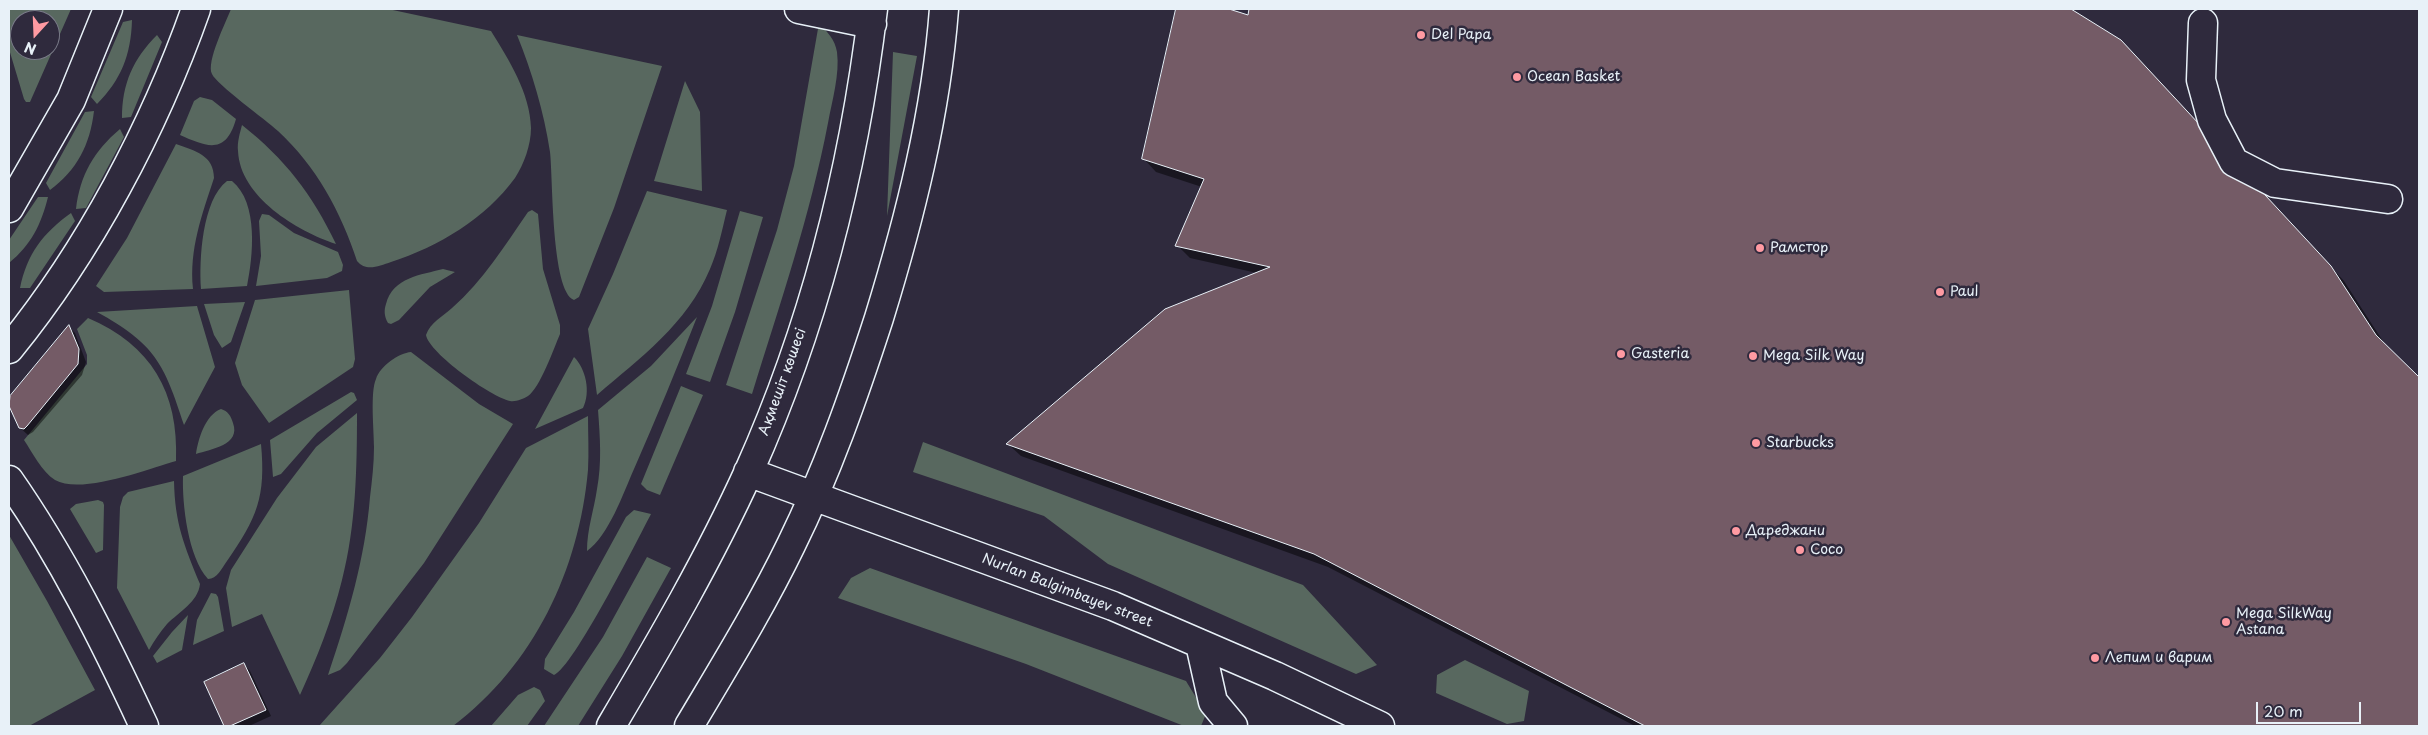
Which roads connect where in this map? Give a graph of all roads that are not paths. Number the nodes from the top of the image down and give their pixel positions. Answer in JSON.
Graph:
{"nodes":[{"id":1,"x":108,"y":9,"type":"edge"},
{"id":2,"x":196,"y":9,"type":"edge"},
{"id":3,"x":800,"y":9,"type":"edge"},
{"id":4,"x":944,"y":9,"type":"edge"},
{"id":5,"x":872,"y":16,"type":"edge"},
{"id":6,"x":2204,"y":23,"type":"dead end"},
{"id":7,"x":2388,"y":199,"type":"dead end"},
{"id":8,"x":9,"y":208,"type":"edge"},
{"id":9,"x":9,"y":349,"type":"edge"},
{"id":10,"x":748,"y":472,"type":"junction"},
{"id":11,"x":9,"y":480,"type":"edge"},
{"id":12,"x":814,"y":495,"type":"junction"},
{"id":13,"x":1200,"y":644,"type":"junction"},
{"id":14,"x":144,"y":726,"type":"edge"},
{"id":15,"x":611,"y":726,"type":"edge"},
{"id":16,"x":688,"y":726,"type":"edge"},
{"id":17,"x":1233,"y":726,"type":"edge"},
{"id":18,"x":1380,"y":726,"type":"edge"}],
"edges":[{"from":1,"to":8,"type":"street"},
{"from":2,"to":9,"type":"street"},
{"from":3,"to":5,"type":"street"},
{"from":4,"to":12,"type":"street"},
{"from":5,"to":10,"type":"street","name":"Ақмешіт көшесі"},
{"from":6,"to":7,"type":"street"},
{"from":10,"to":12,"type":"street","name":"Nurlan Balgimbayev street"},
{"from":10,"to":15,"type":"street","name":"Ақмешіт көшесі"},
{"from":11,"to":14,"type":"street"},
{"from":12,"to":13,"type":"street","name":"Nurlan Balgimbayev street"},
{"from":12,"to":16,"type":"street"},
{"from":13,"to":17,"type":"street"},
{"from":13,"to":18,"type":"street","name":"Nurlan Balgimbayev street"}]}
